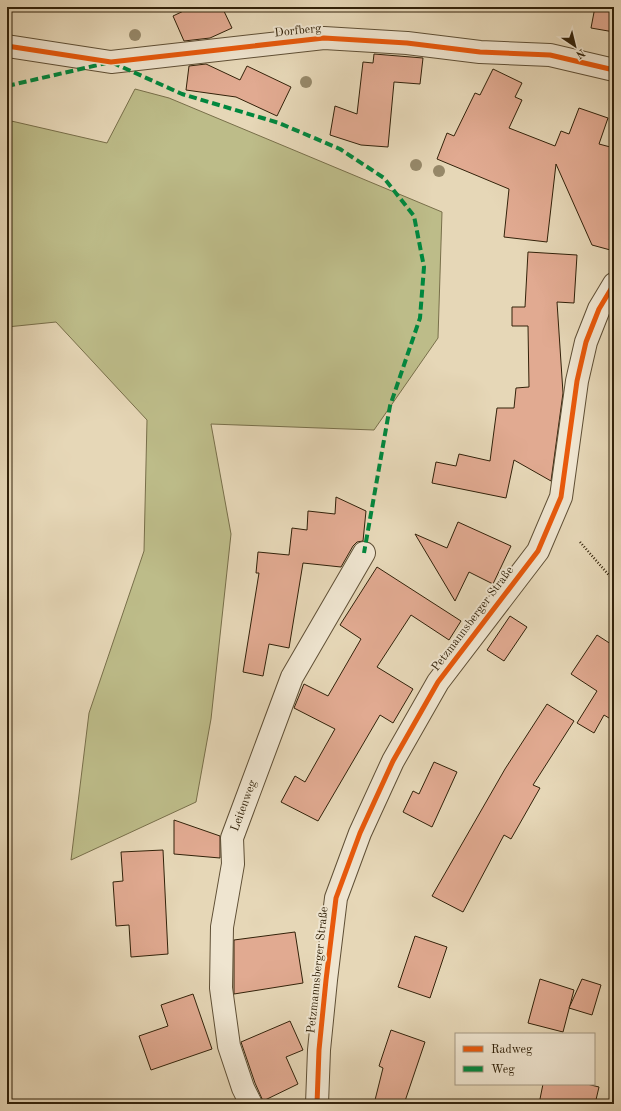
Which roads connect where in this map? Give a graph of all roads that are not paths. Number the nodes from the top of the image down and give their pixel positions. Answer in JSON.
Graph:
{"nodes":[{"id":1,"x":7,"y":46,"type":"edge"},
{"id":2,"x":614,"y":70,"type":"edge"},
{"id":3,"x":614,"y":284,"type":"edge"},
{"id":4,"x":364,"y":553,"type":"dead end"},
{"id":5,"x":251,"y":1104,"type":"edge"},
{"id":6,"x":317,"y":1104,"type":"edge"}],
"edges":[{"from":1,"to":2,"type":"street","name":"Dorfberg"},
{"from":3,"to":6,"type":"street","name":"Petzmannsberger Straße"},
{"from":4,"to":5,"type":"street","name":"Leitenweg"}]}
